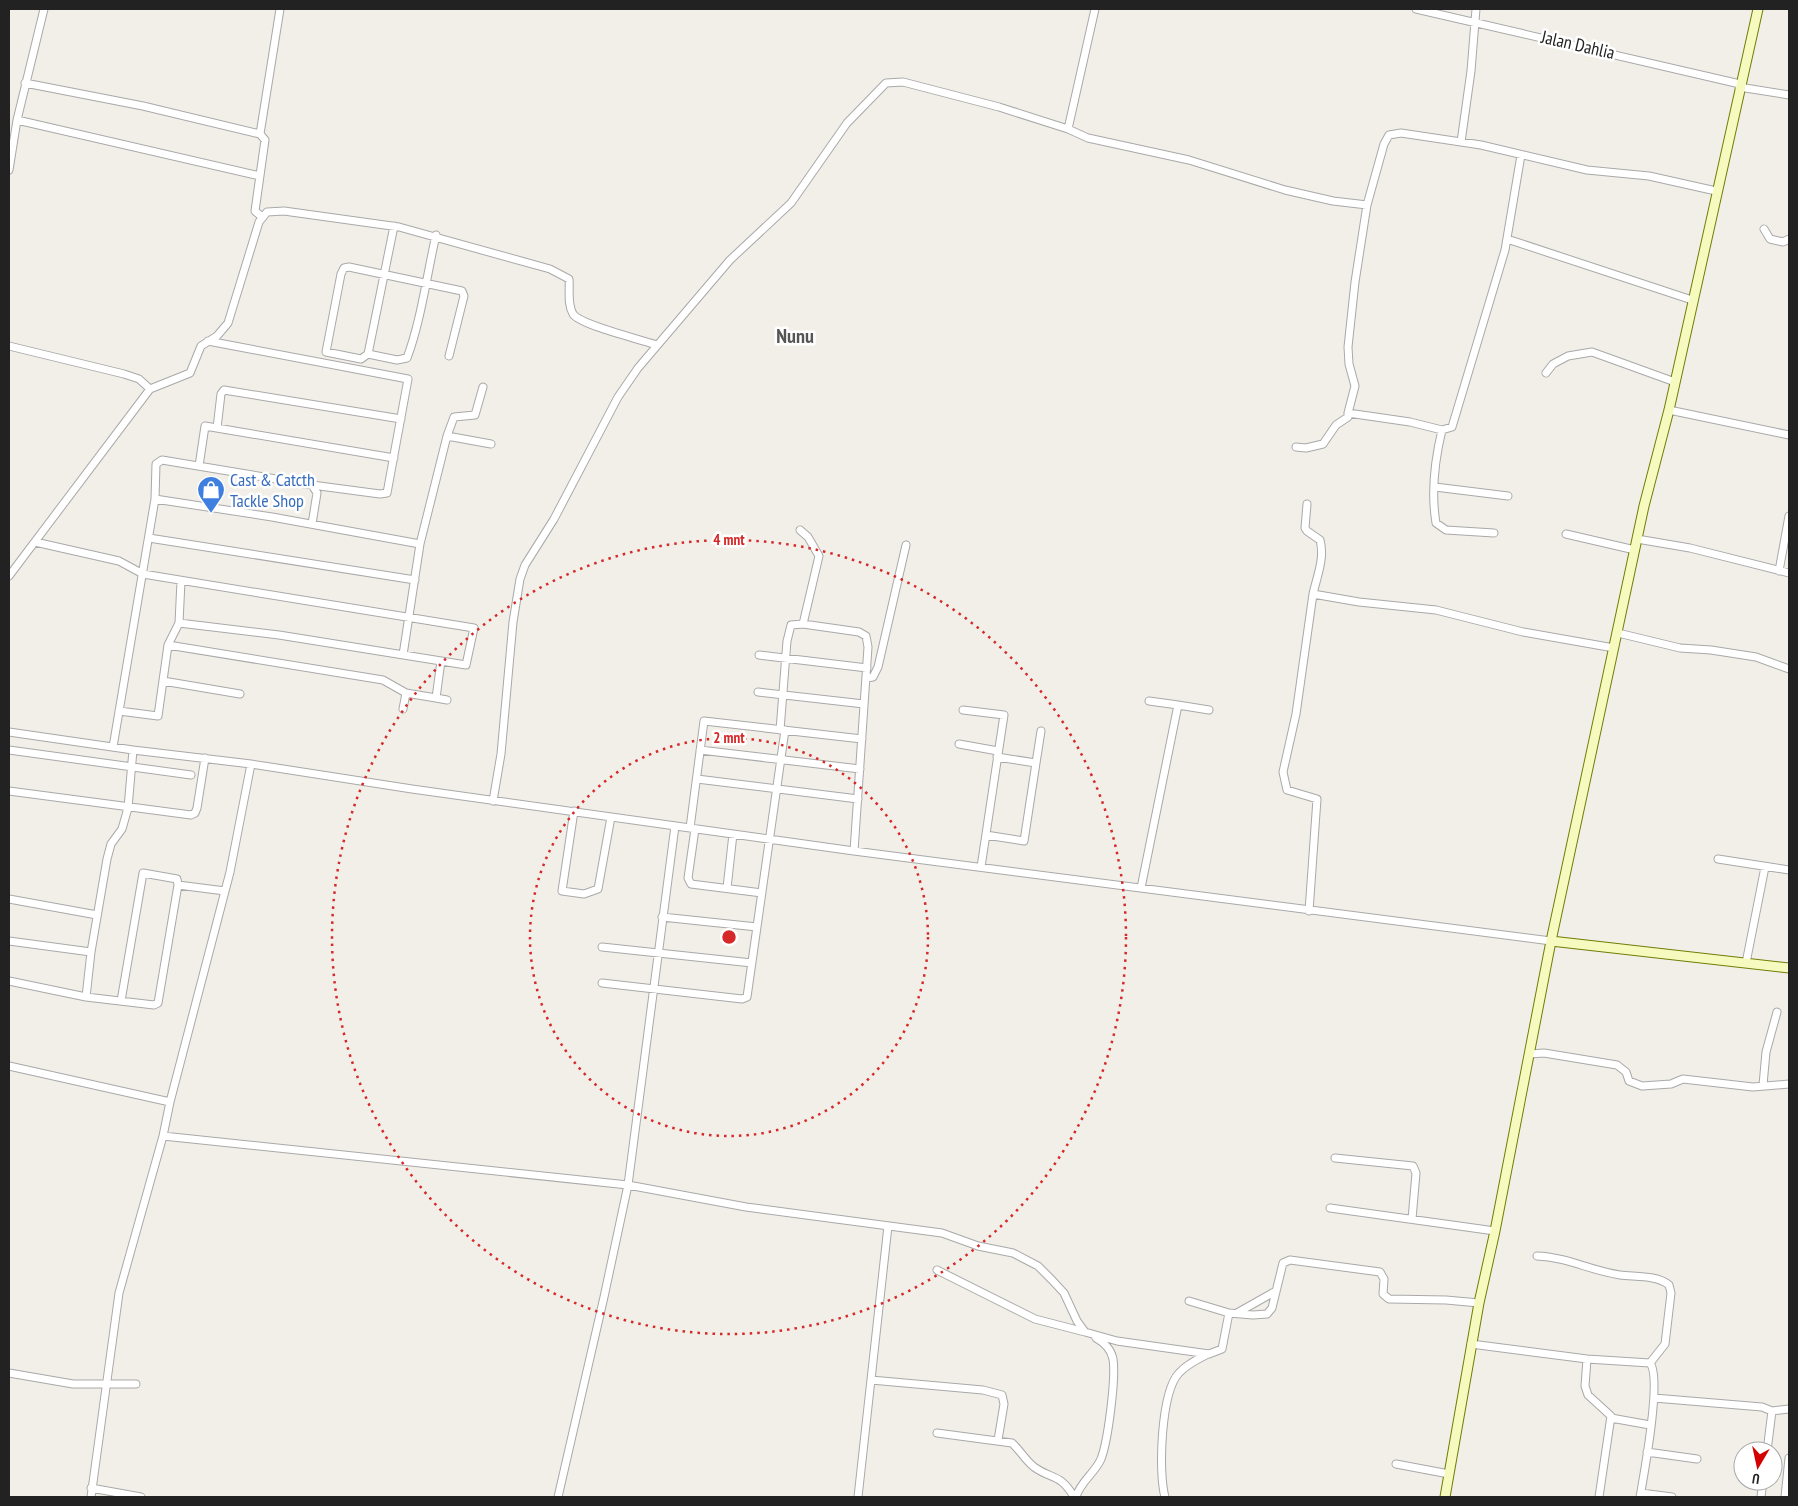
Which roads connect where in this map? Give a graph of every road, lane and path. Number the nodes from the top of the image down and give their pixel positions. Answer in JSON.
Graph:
{"nodes":[{"id":1,"x":44,"y":9,"type":"edge"},
{"id":2,"x":280,"y":9,"type":"edge"},
{"id":3,"x":1095,"y":9,"type":"edge"},
{"id":4,"x":1416,"y":9,"type":"edge"},
{"id":5,"x":1476,"y":9,"type":"edge"},
{"id":6,"x":1758,"y":9,"type":"edge"},
{"id":7,"x":1476,"y":22,"type":"junction"},
{"id":8,"x":25,"y":83,"type":"junction"},
{"id":9,"x":1740,"y":85,"type":"junction"},
{"id":10,"x":1789,"y":95,"type":"edge"},
{"id":11,"x":17,"y":120,"type":"junction"},
{"id":12,"x":1068,"y":130,"type":"junction"},
{"id":13,"x":260,"y":134,"type":"junction"},
{"id":14,"x":1461,"y":142,"type":"junction"},
{"id":15,"x":1521,"y":155,"type":"junction"},
{"id":16,"x":9,"y":170,"type":"edge"},
{"id":17,"x":260,"y":176,"type":"junction"},
{"id":18,"x":1716,"y":191,"type":"junction"},
{"id":19,"x":1367,"y":205,"type":"junction"},
{"id":20,"x":262,"y":217,"type":"junction"},
{"id":21,"x":394,"y":226,"type":"junction"},
{"id":22,"x":1764,"y":229,"type":"dead end"},
{"id":23,"x":436,"y":235,"type":"junction"},
{"id":24,"x":1507,"y":239,"type":"junction"},
{"id":25,"x":1789,"y":239,"type":"edge"},
{"id":26,"x":384,"y":275,"type":"junction"},
{"id":27,"x":425,"y":283,"type":"junction"},
{"id":28,"x":1692,"y":300,"type":"junction"},
{"id":29,"x":208,"y":340,"type":"junction"},
{"id":30,"x":657,"y":345,"type":"junction"},
{"id":31,"x":9,"y":346,"type":"edge"},
{"id":32,"x":368,"y":354,"type":"junction"},
{"id":33,"x":449,"y":356,"type":"dead end"},
{"id":34,"x":1546,"y":372,"type":"dead end"},
{"id":35,"x":1675,"y":382,"type":"junction"},
{"id":36,"x":483,"y":387,"type":"dead end"},
{"id":37,"x":150,"y":389,"type":"junction"},
{"id":38,"x":1669,"y":410,"type":"junction"},
{"id":39,"x":1348,"y":413,"type":"junction"},
{"id":40,"x":401,"y":419,"type":"junction"},
{"id":41,"x":217,"y":428,"type":"junction"},
{"id":42,"x":1442,"y":430,"type":"junction"},
{"id":43,"x":1789,"y":435,"type":"edge"},
{"id":44,"x":446,"y":436,"type":"junction"},
{"id":45,"x":491,"y":444,"type":"dead end"},
{"id":46,"x":1296,"y":447,"type":"dead end"},
{"id":47,"x":394,"y":458,"type":"junction"},
{"id":48,"x":199,"y":466,"type":"junction"},
{"id":49,"x":312,"y":485,"type":"junction"},
{"id":50,"x":1435,"y":487,"type":"junction"},
{"id":51,"x":1508,"y":496,"type":"dead end"},
{"id":52,"x":154,"y":499,"type":"junction"},
{"id":53,"x":1307,"y":504,"type":"dead end"},
{"id":54,"x":1789,"y":516,"type":"edge"},
{"id":55,"x":312,"y":524,"type":"junction"},
{"id":56,"x":800,"y":530,"type":"dead end"},
{"id":57,"x":1494,"y":533,"type":"dead end"},
{"id":58,"x":1566,"y":534,"type":"dead end"},
{"id":59,"x":149,"y":538,"type":"junction"},
{"id":60,"x":1637,"y":539,"type":"junction"},
{"id":61,"x":35,"y":542,"type":"junction"},
{"id":62,"x":420,"y":544,"type":"junction"},
{"id":63,"x":906,"y":545,"type":"dead end"},
{"id":64,"x":1635,"y":550,"type":"junction"},
{"id":65,"x":1779,"y":571,"type":"junction"},
{"id":66,"x":1789,"y":573,"type":"edge"},
{"id":67,"x":143,"y":574,"type":"junction"},
{"id":68,"x":9,"y":576,"type":"edge"},
{"id":69,"x":416,"y":580,"type":"junction"},
{"id":70,"x":181,"y":581,"type":"junction"},
{"id":71,"x":1313,"y":594,"type":"junction"},
{"id":72,"x":409,"y":617,"type":"junction"},
{"id":73,"x":179,"y":622,"type":"junction"},
{"id":74,"x":803,"y":624,"type":"junction"},
{"id":75,"x":1618,"y":633,"type":"junction"},
{"id":76,"x":168,"y":645,"type":"junction"},
{"id":77,"x":1614,"y":648,"type":"junction"},
{"id":78,"x":403,"y":655,"type":"junction"},
{"id":79,"x":759,"y":655,"type":"dead end"},
{"id":80,"x":786,"y":659,"type":"junction"},
{"id":81,"x":441,"y":661,"type":"junction"},
{"id":82,"x":867,"y":668,"type":"junction"},
{"id":83,"x":1789,"y":669,"type":"edge"},
{"id":84,"x":866,"y":678,"type":"junction"},
{"id":85,"x":163,"y":681,"type":"junction"},
{"id":86,"x":758,"y":692,"type":"dead end"},
{"id":87,"x":406,"y":693,"type":"junction"},
{"id":88,"x":240,"y":694,"type":"dead end"},
{"id":89,"x":783,"y":695,"type":"junction"},
{"id":90,"x":436,"y":698,"type":"junction"},
{"id":91,"x":447,"y":700,"type":"dead end"},
{"id":92,"x":1149,"y":701,"type":"dead end"},
{"id":93,"x":864,"y":704,"type":"junction"},
{"id":94,"x":1178,"y":705,"type":"junction"},
{"id":95,"x":403,"y":709,"type":"dead end"},
{"id":96,"x":962,"y":710,"type":"dead end"},
{"id":97,"x":1209,"y":710,"type":"dead end"},
{"id":98,"x":119,"y":711,"type":"junction"},
{"id":99,"x":782,"y":730,"type":"junction"},
{"id":100,"x":1041,"y":731,"type":"dead end"},
{"id":101,"x":9,"y":732,"type":"edge"},
{"id":102,"x":862,"y":739,"type":"junction"},
{"id":103,"x":959,"y":744,"type":"dead end"},
{"id":104,"x":113,"y":747,"type":"junction"},
{"id":105,"x":9,"y":750,"type":"edge"},
{"id":106,"x":133,"y":750,"type":"junction"},
{"id":107,"x":700,"y":750,"type":"junction"},
{"id":108,"x":998,"y":754,"type":"junction"},
{"id":109,"x":204,"y":758,"type":"junction"},
{"id":110,"x":782,"y":760,"type":"junction"},
{"id":111,"x":1036,"y":762,"type":"junction"},
{"id":112,"x":251,"y":764,"type":"junction"},
{"id":113,"x":132,"y":767,"type":"junction"},
{"id":114,"x":860,"y":769,"type":"junction"},
{"id":115,"x":191,"y":776,"type":"dead end"},
{"id":116,"x":697,"y":779,"type":"junction"},
{"id":117,"x":778,"y":790,"type":"junction"},
{"id":118,"x":9,"y":791,"type":"edge"},
{"id":119,"x":858,"y":799,"type":"junction"},
{"id":120,"x":494,"y":801,"type":"junction"},
{"id":121,"x":128,"y":808,"type":"junction"},
{"id":122,"x":574,"y":810,"type":"junction"},
{"id":123,"x":611,"y":817,"type":"junction"},
{"id":124,"x":675,"y":826,"type":"junction"},
{"id":125,"x":692,"y":828,"type":"junction"},
{"id":126,"x":733,"y":834,"type":"junction"},
{"id":127,"x":986,"y":835,"type":"junction"},
{"id":128,"x":771,"y":839,"type":"junction"},
{"id":129,"x":854,"y":851,"type":"junction"},
{"id":130,"x":1718,"y":859,"type":"dead end"},
{"id":131,"x":1765,"y":867,"type":"junction"},
{"id":132,"x":981,"y":868,"type":"junction"},
{"id":133,"x":1789,"y":870,"type":"edge"},
{"id":134,"x":178,"y":885,"type":"junction"},
{"id":135,"x":727,"y":888,"type":"junction"},
{"id":136,"x":1141,"y":888,"type":"junction"},
{"id":137,"x":225,"y":891,"type":"junction"},
{"id":138,"x":762,"y":893,"type":"junction"},
{"id":139,"x":9,"y":899,"type":"edge"},
{"id":140,"x":1308,"y":911,"type":"junction"},
{"id":141,"x":97,"y":915,"type":"junction"},
{"id":142,"x":662,"y":917,"type":"junction"},
{"id":143,"x":757,"y":927,"type":"junction"},
{"id":144,"x":9,"y":941,"type":"edge"},
{"id":145,"x":1551,"y":941,"type":"junction"},
{"id":146,"x":602,"y":947,"type":"dead end"},
{"id":147,"x":91,"y":952,"type":"junction"},
{"id":148,"x":658,"y":952,"type":"junction"},
{"id":149,"x":752,"y":963,"type":"junction"},
{"id":150,"x":1746,"y":963,"type":"junction"},
{"id":151,"x":1789,"y":968,"type":"edge"},
{"id":152,"x":9,"y":981,"type":"edge"},
{"id":153,"x":602,"y":983,"type":"dead end"},
{"id":154,"x":653,"y":988,"type":"junction"},
{"id":155,"x":86,"y":997,"type":"junction"},
{"id":156,"x":121,"y":1001,"type":"junction"},
{"id":157,"x":1777,"y":1012,"type":"dead end"},
{"id":158,"x":1530,"y":1054,"type":"junction"},
{"id":159,"x":9,"y":1066,"type":"edge"},
{"id":160,"x":1789,"y":1084,"type":"edge"},
{"id":161,"x":1763,"y":1086,"type":"junction"},
{"id":162,"x":170,"y":1102,"type":"junction"},
{"id":163,"x":163,"y":1136,"type":"junction"},
{"id":164,"x":1335,"y":1158,"type":"dead end"},
{"id":165,"x":628,"y":1185,"type":"junction"},
{"id":166,"x":1330,"y":1208,"type":"dead end"},
{"id":167,"x":1412,"y":1219,"type":"junction"},
{"id":168,"x":888,"y":1226,"type":"junction"},
{"id":169,"x":1496,"y":1231,"type":"junction"},
{"id":170,"x":1537,"y":1256,"type":"dead end"},
{"id":171,"x":937,"y":1270,"type":"dead end"},
{"id":172,"x":1276,"y":1291,"type":"junction"},
{"id":173,"x":1189,"y":1301,"type":"dead end"},
{"id":174,"x":1479,"y":1303,"type":"junction"},
{"id":175,"x":1232,"y":1313,"type":"junction"},
{"id":176,"x":1085,"y":1332,"type":"junction"},
{"id":177,"x":1471,"y":1344,"type":"junction"},
{"id":178,"x":1209,"y":1354,"type":"junction"},
{"id":179,"x":1587,"y":1358,"type":"junction"},
{"id":180,"x":1650,"y":1363,"type":"junction"},
{"id":181,"x":9,"y":1373,"type":"edge"},
{"id":182,"x":870,"y":1380,"type":"junction"},
{"id":183,"x":105,"y":1383,"type":"junction"},
{"id":184,"x":136,"y":1384,"type":"dead end"},
{"id":185,"x":1654,"y":1398,"type":"junction"},
{"id":186,"x":1789,"y":1409,"type":"edge"},
{"id":187,"x":1772,"y":1411,"type":"junction"},
{"id":188,"x":1611,"y":1418,"type":"junction"},
{"id":189,"x":1650,"y":1424,"type":"junction"},
{"id":190,"x":936,"y":1433,"type":"dead end"},
{"id":191,"x":998,"y":1440,"type":"junction"},
{"id":192,"x":1768,"y":1441,"type":"edge"},
{"id":193,"x":1647,"y":1452,"type":"junction"},
{"id":194,"x":1789,"y":1458,"type":"edge"},
{"id":195,"x":1697,"y":1459,"type":"dead end"},
{"id":196,"x":1396,"y":1464,"type":"dead end"},
{"id":197,"x":1449,"y":1474,"type":"junction"},
{"id":198,"x":91,"y":1488,"type":"junction"},
{"id":199,"x":1641,"y":1495,"type":"edge"},
{"id":200,"x":91,"y":1497,"type":"edge"},
{"id":201,"x":140,"y":1497,"type":"edge"},
{"id":202,"x":558,"y":1497,"type":"edge"},
{"id":203,"x":858,"y":1497,"type":"edge"},
{"id":204,"x":1075,"y":1497,"type":"edge"},
{"id":205,"x":1166,"y":1497,"type":"edge"},
{"id":206,"x":1445,"y":1497,"type":"edge"},
{"id":207,"x":1599,"y":1497,"type":"edge"},
{"id":208,"x":1672,"y":1497,"type":"edge"},
{"id":209,"x":1785,"y":1497,"type":"edge"}],
"edges":[{"from":1,"to":8,"type":"street"},
{"from":2,"to":13,"type":"street"},
{"from":3,"to":12,"type":"street"},
{"from":4,"to":7,"type":"street","name":"Jalan Dahlia"},
{"from":5,"to":7,"type":"street"},
{"from":6,"to":9,"type":"main road"},
{"from":7,"to":9,"type":"street","name":"Jalan Dahlia"},
{"from":7,"to":14,"type":"street"},
{"from":8,"to":11,"type":"street"},
{"from":8,"to":13,"type":"street"},
{"from":9,"to":10,"type":"street","name":"Jalan Dahlia"},
{"from":9,"to":18,"type":"main road"},
{"from":11,"to":16,"type":"street"},
{"from":11,"to":17,"type":"street"},
{"from":12,"to":19,"type":"street"},
{"from":12,"to":30,"type":"street"},
{"from":13,"to":17,"type":"street"},
{"from":14,"to":15,"type":"street"},
{"from":14,"to":19,"type":"street"},
{"from":15,"to":18,"type":"street"},
{"from":15,"to":24,"type":"street"},
{"from":17,"to":20,"type":"street"},
{"from":18,"to":28,"type":"main road"},
{"from":19,"to":39,"type":"street"},
{"from":20,"to":21,"type":"street"},
{"from":20,"to":29,"type":"street"},
{"from":21,"to":23,"type":"street"},
{"from":21,"to":26,"type":"street"},
{"from":22,"to":25,"type":"street"},
{"from":23,"to":27,"type":"street"},
{"from":23,"to":30,"type":"street"},
{"from":24,"to":28,"type":"street"},
{"from":24,"to":42,"type":"street"},
{"from":26,"to":27,"type":"street"},
{"from":26,"to":32,"type":"street"},
{"from":26,"to":32,"type":"street"},
{"from":27,"to":32,"type":"street"},
{"from":27,"to":33,"type":"street"},
{"from":28,"to":35,"type":"main road"},
{"from":29,"to":37,"type":"street"},
{"from":29,"to":40,"type":"street"},
{"from":30,"to":120,"type":"street"},
{"from":31,"to":37,"type":"street"},
{"from":34,"to":35,"type":"street"},
{"from":35,"to":38,"type":"main road"},
{"from":36,"to":44,"type":"street"},
{"from":37,"to":61,"type":"street"},
{"from":38,"to":43,"type":"street"},
{"from":38,"to":60,"type":"main road"},
{"from":39,"to":42,"type":"street"},
{"from":39,"to":46,"type":"street"},
{"from":40,"to":41,"type":"street"},
{"from":40,"to":47,"type":"street"},
{"from":41,"to":47,"type":"street"},
{"from":41,"to":48,"type":"street"},
{"from":42,"to":50,"type":"street"},
{"from":44,"to":45,"type":"street"},
{"from":44,"to":62,"type":"street"},
{"from":47,"to":49,"type":"street"},
{"from":48,"to":49,"type":"street"},
{"from":48,"to":52,"type":"street"},
{"from":49,"to":55,"type":"street"},
{"from":50,"to":51,"type":"street"},
{"from":50,"to":57,"type":"street"},
{"from":52,"to":55,"type":"street"},
{"from":52,"to":59,"type":"street"},
{"from":53,"to":71,"type":"street"},
{"from":54,"to":65,"type":"street"},
{"from":55,"to":62,"type":"street"},
{"from":56,"to":74,"type":"street"},
{"from":58,"to":64,"type":"street"},
{"from":59,"to":67,"type":"street"},
{"from":59,"to":69,"type":"street"},
{"from":60,"to":64,"type":"main road"},
{"from":60,"to":65,"type":"street"},
{"from":61,"to":67,"type":"street"},
{"from":61,"to":68,"type":"street"},
{"from":62,"to":69,"type":"street"},
{"from":63,"to":84,"type":"street"},
{"from":64,"to":75,"type":"main road"},
{"from":65,"to":66,"type":"street"},
{"from":67,"to":70,"type":"street"},
{"from":67,"to":98,"type":"street"},
{"from":69,"to":72,"type":"street"},
{"from":70,"to":72,"type":"street"},
{"from":70,"to":73,"type":"street"},
{"from":71,"to":77,"type":"street"},
{"from":71,"to":140,"type":"street"},
{"from":72,"to":78,"type":"street"},
{"from":72,"to":81,"type":"street"},
{"from":73,"to":76,"type":"street"},
{"from":73,"to":78,"type":"street"},
{"from":74,"to":80,"type":"street"},
{"from":74,"to":82,"type":"street"},
{"from":75,"to":77,"type":"main road"},
{"from":75,"to":83,"type":"street"},
{"from":76,"to":85,"type":"street"},
{"from":76,"to":87,"type":"street"},
{"from":77,"to":145,"type":"main road"},
{"from":78,"to":81,"type":"street"},
{"from":79,"to":80,"type":"street"},
{"from":80,"to":82,"type":"street"},
{"from":80,"to":89,"type":"street"},
{"from":81,"to":90,"type":"street"},
{"from":82,"to":84,"type":"street"},
{"from":84,"to":93,"type":"street"},
{"from":85,"to":88,"type":"street"},
{"from":85,"to":98,"type":"street"},
{"from":86,"to":89,"type":"street"},
{"from":87,"to":90,"type":"street"},
{"from":87,"to":95,"type":"street"},
{"from":89,"to":93,"type":"street"},
{"from":89,"to":99,"type":"street"},
{"from":90,"to":91,"type":"street"},
{"from":92,"to":94,"type":"street"},
{"from":93,"to":102,"type":"street"},
{"from":94,"to":97,"type":"street"},
{"from":94,"to":136,"type":"street"},
{"from":96,"to":108,"type":"street"},
{"from":98,"to":104,"type":"street"},
{"from":99,"to":102,"type":"street"},
{"from":99,"to":107,"type":"street"},
{"from":99,"to":110,"type":"street"},
{"from":100,"to":111,"type":"street"},
{"from":101,"to":104,"type":"street"},
{"from":102,"to":114,"type":"street"},
{"from":103,"to":108,"type":"street"},
{"from":104,"to":106,"type":"street"},
{"from":105,"to":113,"type":"street"},
{"from":106,"to":109,"type":"street"},
{"from":106,"to":113,"type":"street"},
{"from":107,"to":110,"type":"street"},
{"from":107,"to":116,"type":"street"},
{"from":108,"to":111,"type":"street"},
{"from":108,"to":127,"type":"street"},
{"from":109,"to":112,"type":"street"},
{"from":109,"to":121,"type":"street"},
{"from":110,"to":114,"type":"street"},
{"from":110,"to":117,"type":"street"},
{"from":111,"to":127,"type":"street"},
{"from":112,"to":120,"type":"street"},
{"from":112,"to":137,"type":"street"},
{"from":113,"to":115,"type":"street"},
{"from":113,"to":121,"type":"street"},
{"from":114,"to":119,"type":"street"},
{"from":116,"to":117,"type":"street"},
{"from":116,"to":125,"type":"street"},
{"from":117,"to":119,"type":"street"},
{"from":117,"to":128,"type":"street"},
{"from":118,"to":121,"type":"street"},
{"from":119,"to":129,"type":"street"},
{"from":120,"to":122,"type":"street"},
{"from":121,"to":141,"type":"street"},
{"from":122,"to":123,"type":"street"},
{"from":122,"to":123,"type":"street"},
{"from":123,"to":124,"type":"street"},
{"from":124,"to":125,"type":"street"},
{"from":124,"to":142,"type":"street"},
{"from":125,"to":126,"type":"street"},
{"from":125,"to":135,"type":"street"},
{"from":126,"to":128,"type":"street"},
{"from":126,"to":135,"type":"street"},
{"from":127,"to":132,"type":"street"},
{"from":128,"to":129,"type":"street"},
{"from":128,"to":138,"type":"street"},
{"from":129,"to":132,"type":"street"},
{"from":130,"to":131,"type":"street"},
{"from":131,"to":133,"type":"street"},
{"from":131,"to":150,"type":"street"},
{"from":132,"to":136,"type":"street"},
{"from":134,"to":137,"type":"street"},
{"from":134,"to":156,"type":"street"},
{"from":134,"to":156,"type":"street"},
{"from":135,"to":138,"type":"street"},
{"from":136,"to":140,"type":"street"},
{"from":137,"to":162,"type":"street"},
{"from":138,"to":143,"type":"street"},
{"from":139,"to":141,"type":"street"},
{"from":140,"to":145,"type":"street"},
{"from":141,"to":147,"type":"street"},
{"from":142,"to":143,"type":"street"},
{"from":142,"to":148,"type":"street"},
{"from":143,"to":149,"type":"street"},
{"from":144,"to":147,"type":"street"},
{"from":145,"to":150,"type":"main road"},
{"from":145,"to":158,"type":"main road"},
{"from":146,"to":148,"type":"street"},
{"from":147,"to":155,"type":"street"},
{"from":148,"to":149,"type":"street"},
{"from":148,"to":154,"type":"street"},
{"from":149,"to":154,"type":"street"},
{"from":150,"to":151,"type":"main road"},
{"from":152,"to":155,"type":"street"},
{"from":153,"to":154,"type":"street"},
{"from":154,"to":165,"type":"street"},
{"from":155,"to":156,"type":"street"},
{"from":157,"to":161,"type":"street"},
{"from":158,"to":161,"type":"street"},
{"from":158,"to":169,"type":"main road"},
{"from":159,"to":162,"type":"street"},
{"from":160,"to":161,"type":"street"},
{"from":162,"to":163,"type":"street"},
{"from":163,"to":165,"type":"street"},
{"from":163,"to":183,"type":"street"},
{"from":164,"to":167,"type":"street"},
{"from":165,"to":168,"type":"street"},
{"from":165,"to":202,"type":"street"},
{"from":166,"to":167,"type":"street"},
{"from":167,"to":169,"type":"street"},
{"from":168,"to":176,"type":"street"},
{"from":168,"to":182,"type":"street"},
{"from":169,"to":174,"type":"main road"},
{"from":170,"to":180,"type":"street"},
{"from":171,"to":176,"type":"street"},
{"from":172,"to":174,"type":"street"},
{"from":172,"to":175,"type":"street"},
{"from":172,"to":175,"type":"street"},
{"from":173,"to":175,"type":"street"},
{"from":174,"to":177,"type":"main road"},
{"from":175,"to":178,"type":"street"},
{"from":176,"to":178,"type":"street"},
{"from":176,"to":204,"type":"street"},
{"from":177,"to":179,"type":"street"},
{"from":177,"to":197,"type":"main road"},
{"from":178,"to":205,"type":"street"},
{"from":179,"to":180,"type":"street"},
{"from":179,"to":188,"type":"street"},
{"from":180,"to":185,"type":"street"},
{"from":181,"to":183,"type":"street"},
{"from":182,"to":191,"type":"street"},
{"from":182,"to":203,"type":"street"},
{"from":183,"to":184,"type":"street"},
{"from":183,"to":198,"type":"street"},
{"from":185,"to":187,"type":"street"},
{"from":185,"to":189,"type":"street"},
{"from":186,"to":187,"type":"street"},
{"from":187,"to":192,"type":"street"},
{"from":188,"to":189,"type":"street"},
{"from":188,"to":207,"type":"street"},
{"from":189,"to":193,"type":"street"},
{"from":190,"to":191,"type":"street"},
{"from":191,"to":204,"type":"street"},
{"from":193,"to":195,"type":"street"},
{"from":193,"to":199,"type":"street"},
{"from":194,"to":209,"type":"street"},
{"from":196,"to":197,"type":"street"},
{"from":197,"to":206,"type":"main road"},
{"from":198,"to":200,"type":"street"},
{"from":198,"to":201,"type":"street"},
{"from":199,"to":208,"type":"street"}]}
